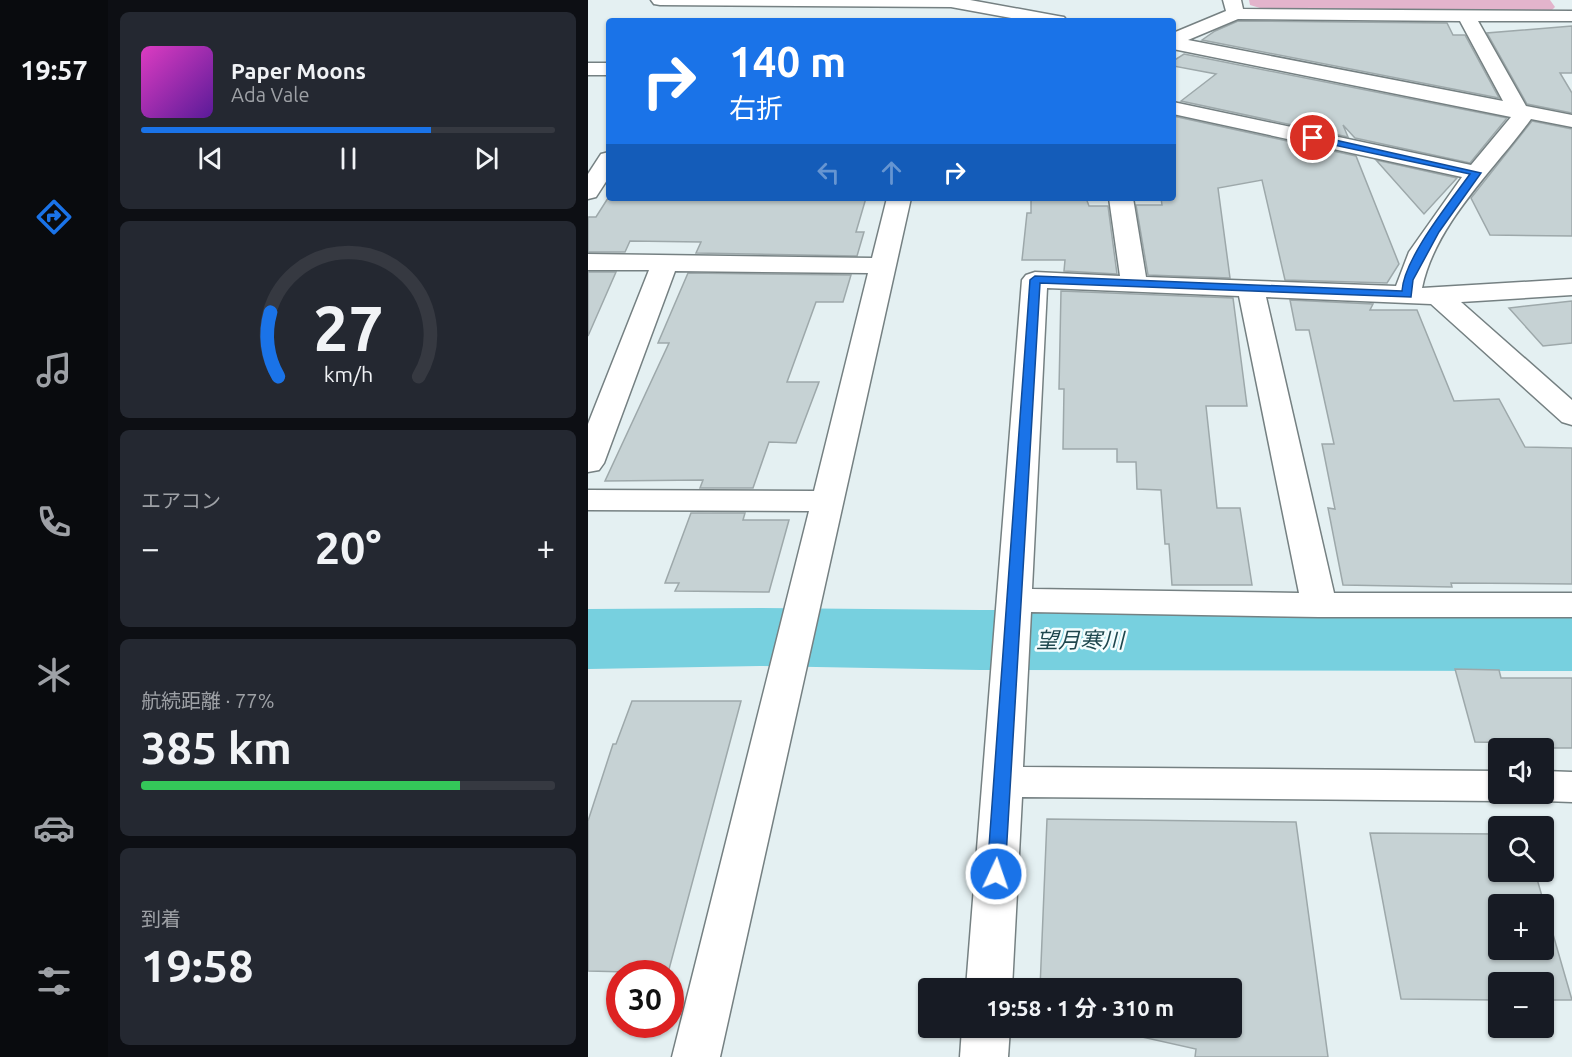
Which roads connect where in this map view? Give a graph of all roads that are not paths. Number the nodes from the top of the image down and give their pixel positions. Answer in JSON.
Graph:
{"nodes":[{"id":1,"x":660,"y":0,"type":"edge"},
{"id":2,"x":1048,"y":0,"type":"edge"},
{"id":3,"x":1566,"y":0,"type":"edge"},
{"id":4,"x":952,"y":1,"type":"edge"},
{"id":5,"x":1234,"y":7,"type":"edge"},
{"id":6,"x":1572,"y":9,"type":"edge"},
{"id":7,"x":1466,"y":16,"type":"junction"},
{"id":8,"x":1572,"y":16,"type":"edge"},
{"id":9,"x":948,"y":18,"type":"edge"},
{"id":10,"x":1042,"y":18,"type":"edge"},
{"id":11,"x":1051,"y":18,"type":"edge"},
{"id":12,"x":1176,"y":40,"type":"edge"},
{"id":13,"x":1176,"y":43,"type":"edge"},
{"id":14,"x":588,"y":69,"type":"edge"},
{"id":15,"x":606,"y":69,"type":"edge"},
{"id":16,"x":1176,"y":109,"type":"edge"},
{"id":17,"x":1520,"y":111,"type":"junction"},
{"id":18,"x":1572,"y":121,"type":"edge"},
{"id":19,"x":588,"y":154,"type":"edge"},
{"id":20,"x":606,"y":154,"type":"edge"},
{"id":21,"x":606,"y":164,"type":"edge"},
{"id":22,"x":1476,"y":173,"type":"junction"},
{"id":23,"x":588,"y":192,"type":"edge"},
{"id":24,"x":898,"y":201,"type":"edge"},
{"id":25,"x":1121,"y":201,"type":"edge"},
{"id":26,"x":588,"y":262,"type":"edge"},
{"id":27,"x":665,"y":263,"type":"junction"},
{"id":28,"x":882,"y":266,"type":"junction"},
{"id":29,"x":1134,"y":284,"type":"junction"},
{"id":30,"x":1572,"y":287,"type":"edge"},
{"id":31,"x":1251,"y":289,"type":"junction"},
{"id":32,"x":1407,"y":295,"type":"junction"},
{"id":33,"x":1438,"y":296,"type":"junction"},
{"id":34,"x":1572,"y":416,"type":"edge"},
{"id":35,"x":588,"y":464,"type":"edge"},
{"id":36,"x":588,"y":500,"type":"edge"},
{"id":37,"x":826,"y":501,"type":"junction"},
{"id":38,"x":1320,"y":605,"type":"junction"},
{"id":39,"x":1572,"y":605,"type":"edge"},
{"id":40,"x":1012,"y":624,"type":"junction"},
{"id":41,"x":1002,"y":782,"type":"junction"},
{"id":42,"x":1488,"y":786,"type":"edge"},
{"id":43,"x":1554,"y":786,"type":"edge"},
{"id":44,"x":1572,"y":787,"type":"edge"},
{"id":45,"x":990,"y":978,"type":"edge"},
{"id":46,"x":985,"y":1038,"type":"edge"},
{"id":47,"x":696,"y":1057,"type":"edge"},
{"id":48,"x":984,"y":1057,"type":"edge"}],
"edges":[{"from":1,"to":4,"type":"street"},
{"from":2,"to":11,"type":"street"},
{"from":3,"to":6,"type":"street"},
{"from":4,"to":9,"type":"street"},
{"from":4,"to":10,"type":"street"},
{"from":5,"to":7,"type":"street"},
{"from":5,"to":12,"type":"street"},
{"from":7,"to":8,"type":"street"},
{"from":7,"to":17,"type":"street"},
{"from":13,"to":17,"type":"street"},
{"from":14,"to":15,"type":"street"},
{"from":16,"to":22,"type":"street"},
{"from":17,"to":18,"type":"street"},
{"from":17,"to":22,"type":"street"},
{"from":19,"to":20,"type":"street"},
{"from":21,"to":23,"type":"street"},
{"from":22,"to":32,"type":"street"},
{"from":24,"to":28,"type":"street"},
{"from":25,"to":29,"type":"street"},
{"from":26,"to":27,"type":"street"},
{"from":27,"to":28,"type":"street"},
{"from":27,"to":35,"type":"street"},
{"from":28,"to":37,"type":"street"},
{"from":29,"to":31,"type":"street"},
{"from":29,"to":40,"type":"street"},
{"from":30,"to":33,"type":"street"},
{"from":31,"to":32,"type":"street"},
{"from":31,"to":38,"type":"street"},
{"from":32,"to":33,"type":"street"},
{"from":33,"to":34,"type":"street"},
{"from":36,"to":37,"type":"street"},
{"from":37,"to":47,"type":"street"},
{"from":38,"to":39,"type":"street"},
{"from":38,"to":40,"type":"street"},
{"from":40,"to":41,"type":"street"},
{"from":41,"to":42,"type":"street"},
{"from":41,"to":45,"type":"street"},
{"from":43,"to":44,"type":"street"},
{"from":46,"to":48,"type":"street"}]}
